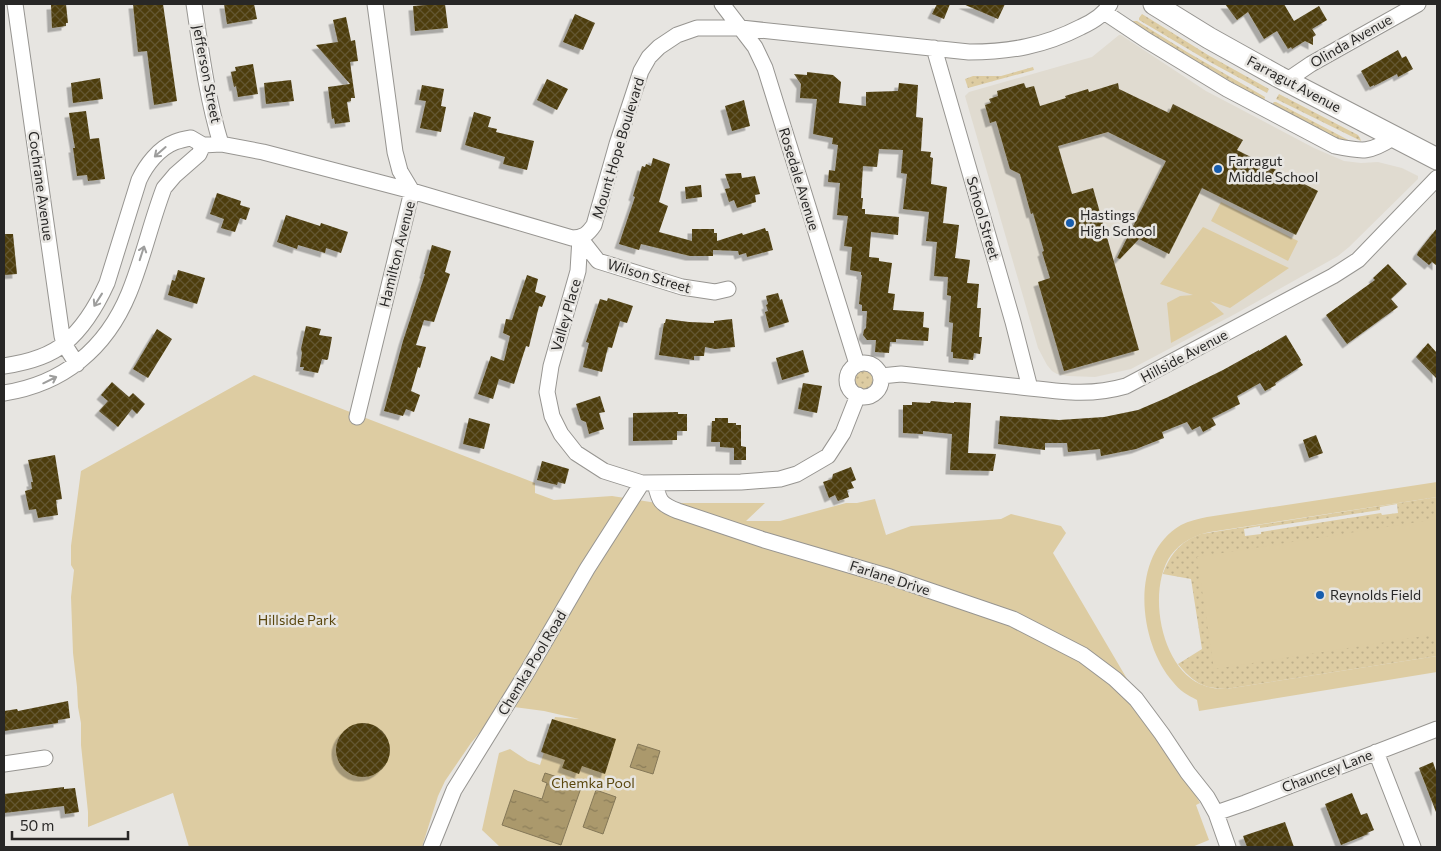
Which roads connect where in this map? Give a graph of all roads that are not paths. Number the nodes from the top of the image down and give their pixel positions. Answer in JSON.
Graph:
{"nodes":[{"id":1,"x":15,"y":4,"type":"edge"},
{"id":2,"x":194,"y":4,"type":"edge"},
{"id":3,"x":375,"y":4,"type":"edge"},
{"id":4,"x":722,"y":4,"type":"edge"},
{"id":5,"x":1154,"y":4,"type":"edge"},
{"id":6,"x":1418,"y":4,"type":"edge"},
{"id":7,"x":1107,"y":8,"type":"edge"},
{"id":8,"x":741,"y":28,"type":"junction"},
{"id":9,"x":934,"y":48,"type":"junction"},
{"id":10,"x":1286,"y":81,"type":"junction"},
{"id":11,"x":1394,"y":137,"type":"junction"},
{"id":12,"x":222,"y":144,"type":"junction"},
{"id":13,"x":203,"y":145,"type":"junction"},
{"id":14,"x":1437,"y":159,"type":"edge"},
{"id":15,"x":1437,"y":178,"type":"edge"},
{"id":16,"x":412,"y":191,"type":"junction"},
{"id":17,"x":580,"y":238,"type":"junction"},
{"id":18,"x":728,"y":289,"type":"dead end"},
{"id":19,"x":64,"y":344,"type":"junction"},
{"id":20,"x":77,"y":364,"type":"junction"},
{"id":21,"x":857,"y":364,"type":"junction"},
{"id":22,"x":4,"y":366,"type":"edge"},
{"id":23,"x":881,"y":376,"type":"junction"},
{"id":24,"x":1030,"y":388,"type":"junction"},
{"id":25,"x":4,"y":393,"type":"edge"},
{"id":26,"x":858,"y":396,"type":"junction"},
{"id":27,"x":357,"y":417,"type":"dead end"},
{"id":28,"x":648,"y":483,"type":"junction"},
{"id":29,"x":1437,"y":729,"type":"edge"},
{"id":30,"x":1376,"y":752,"type":"junction"},
{"id":31,"x":45,"y":758,"type":"dead end"},
{"id":32,"x":4,"y":764,"type":"edge"},
{"id":33,"x":1216,"y":813,"type":"junction"},
{"id":34,"x":431,"y":847,"type":"edge"},
{"id":35,"x":1228,"y":847,"type":"edge"},
{"id":36,"x":1413,"y":847,"type":"edge"}],
"edges":[{"from":1,"to":19,"type":"street","name":"Cochrane Avenue"},
{"from":2,"to":12,"type":"street","name":"Jefferson Street"},
{"from":3,"to":16,"type":"street","name":"Hamilton Avenue"},
{"from":4,"to":8,"type":"street","name":"Rosedale Avenue"},
{"from":5,"to":10,"type":"main road","name":"Farragut Avenue"},
{"from":6,"to":10,"type":"street","name":"Olinda Avenue"},
{"from":7,"to":9,"type":"street","name":"Mount Hope Boulevard"},
{"from":7,"to":11,"type":"street"},
{"from":8,"to":9,"type":"street","name":"Mount Hope Boulevard"},
{"from":8,"to":17,"type":"street","name":"Mount Hope Boulevard"},
{"from":8,"to":21,"type":"street","name":"Rosedale Avenue"},
{"from":9,"to":24,"type":"street","name":"School Street"},
{"from":10,"to":11,"type":"main road","name":"Farragut Avenue"},
{"from":11,"to":14,"type":"main road","name":"Farragut Avenue"},
{"from":12,"to":13,"type":"street"},
{"from":12,"to":16,"type":"street"},
{"from":13,"to":19,"type":"street","one_way":true},
{"from":20,"to":13,"type":"street","one_way":true},
{"from":15,"to":24,"type":"street","name":"Hillside Avenue"},
{"from":16,"to":17,"type":"street"},
{"from":16,"to":27,"type":"street","name":"Hamilton Avenue"},
{"from":17,"to":18,"type":"street","name":"Wilson Street"},
{"from":17,"to":28,"type":"street","name":"Valley Place"},
{"from":19,"to":20,"type":"street","name":"Cochrane Avenue"},
{"from":19,"to":22,"type":"street"},
{"from":25,"to":20,"type":"street","one_way":true},
{"from":21,"to":23,"type":"street"},
{"from":21,"to":26,"type":"street"},
{"from":23,"to":24,"type":"street","name":"Hillside Avenue"},
{"from":23,"to":26,"type":"street"},
{"from":26,"to":28,"type":"street"},
{"from":28,"to":33,"type":"street","name":"Farlane Drive"},
{"from":28,"to":34,"type":"street","name":"Chemka Pool Road"},
{"from":29,"to":30,"type":"street","name":"Chauncey Lane"},
{"from":30,"to":33,"type":"street","name":"Chauncey Lane"},
{"from":30,"to":36,"type":"street"},
{"from":31,"to":32,"type":"street"},
{"from":33,"to":35,"type":"street","name":"Farlane Drive"}]}
